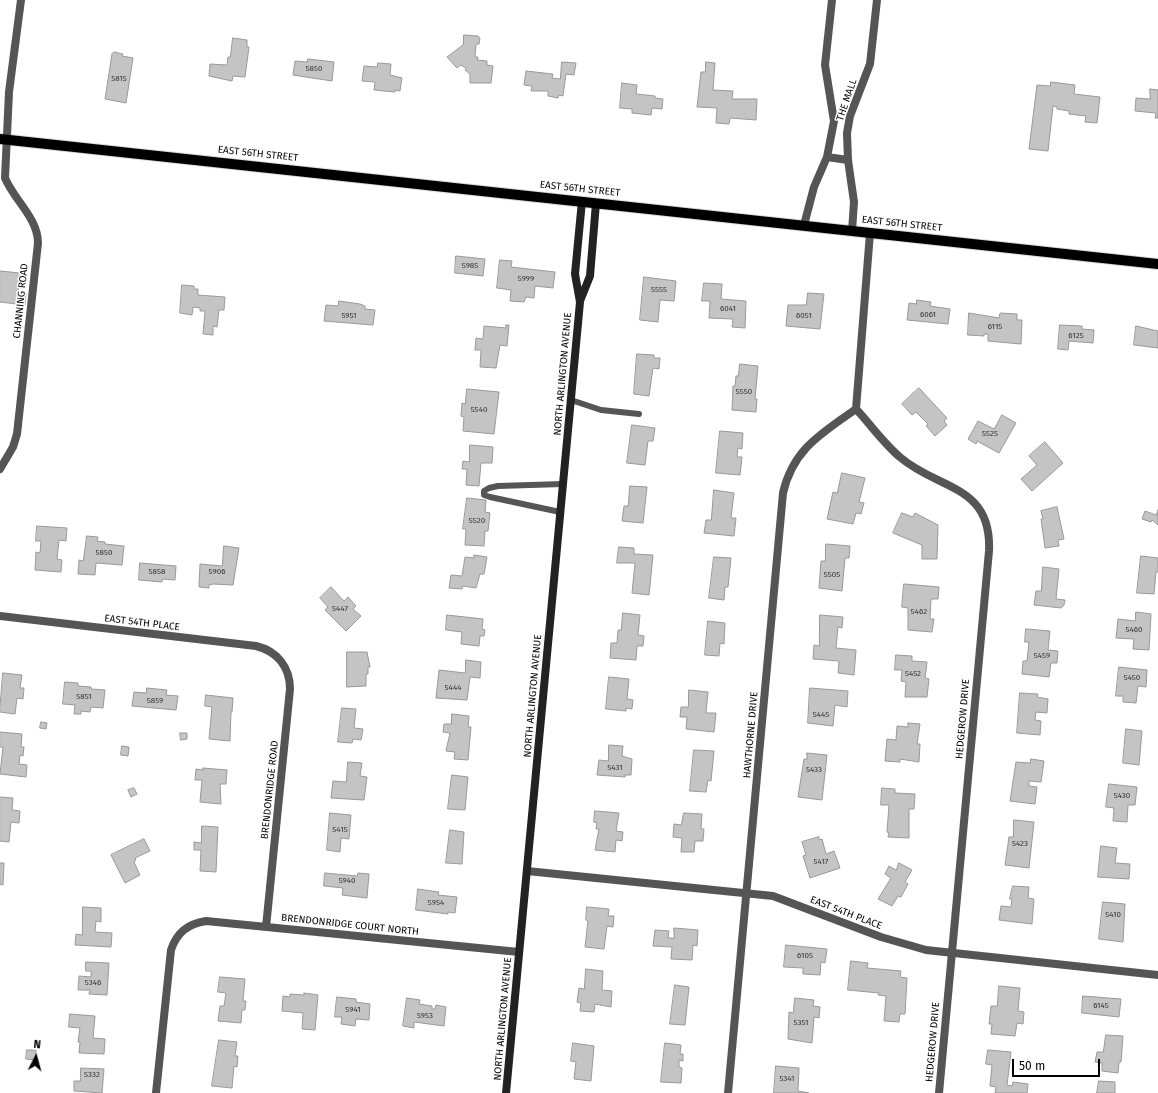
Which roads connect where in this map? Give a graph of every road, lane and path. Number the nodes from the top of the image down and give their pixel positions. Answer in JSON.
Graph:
{"nodes":[{"id":1,"x":21,"y":0,"type":"edge"},
{"id":2,"x":832,"y":0,"type":"edge"},
{"id":3,"x":877,"y":0,"type":"edge"},
{"id":4,"x":834,"y":126,"type":"junction"},
{"id":5,"x":848,"y":128,"type":"junction"},
{"id":6,"x":3,"y":139,"type":"edge"},
{"id":7,"x":827,"y":157,"type":"junction"},
{"id":8,"x":848,"y":160,"type":"junction"},
{"id":9,"x":582,"y":201,"type":"junction"},
{"id":10,"x":596,"y":203,"type":"junction"},
{"id":11,"x":804,"y":225,"type":"junction"},
{"id":12,"x":852,"y":231,"type":"junction"},
{"id":13,"x":870,"y":233,"type":"junction"},
{"id":14,"x":1158,"y":264,"type":"edge"},
{"id":15,"x":580,"y":302,"type":"junction"},
{"id":16,"x":571,"y":400,"type":"junction"},
{"id":17,"x":856,"y":409,"type":"junction"},
{"id":18,"x":640,"y":414,"type":"dead end"},
{"id":19,"x":0,"y":469,"type":"edge"},
{"id":20,"x":563,"y":484,"type":"junction"},
{"id":21,"x":560,"y":512,"type":"junction"},
{"id":22,"x":0,"y":616,"type":"edge"},
{"id":23,"x":279,"y":658,"type":"joint"},
{"id":24,"x":527,"y":871,"type":"junction"},
{"id":25,"x":747,"y":894,"type":"junction"},
{"id":26,"x":266,"y":927,"type":"junction"},
{"id":27,"x":519,"y":952,"type":"junction"},
{"id":28,"x":952,"y":952,"type":"junction"},
{"id":29,"x":1158,"y":975,"type":"edge"},
{"id":30,"x":156,"y":1093,"type":"edge"},
{"id":31,"x":506,"y":1093,"type":"edge"},
{"id":32,"x":728,"y":1093,"type":"edge"},
{"id":33,"x":939,"y":1093,"type":"edge"}],
"edges":[{"from":1,"to":6,"type":"street","name":"CHANNING ROAD"},
{"from":2,"to":4,"type":"street","name":"THE MALL"},
{"from":3,"to":5,"type":"street","name":"THE MALL"},
{"from":4,"to":5,"type":"street"},
{"from":4,"to":7,"type":"street","name":"THE MALL"},
{"from":5,"to":8,"type":"street","name":"THE MALL"},
{"from":6,"to":9,"type":"main road","name":"EAST 56TH STREET"},
{"from":6,"to":19,"type":"street","name":"CHANNING ROAD"},
{"from":7,"to":8,"type":"street"},
{"from":7,"to":11,"type":"street","name":"THE MALL"},
{"from":8,"to":12,"type":"street","name":"THE MALL"},
{"from":9,"to":10,"type":"main road","name":"EAST 56TH STREET"},
{"from":9,"to":15,"type":"main road","name":"NORTH ARLINGTON AVENUE"},
{"from":10,"to":11,"type":"main road","name":"EAST 56TH STREET"},
{"from":10,"to":15,"type":"main road","name":"NORTH ARLINGTON AVENUE"},
{"from":11,"to":12,"type":"main road","name":"EAST 56TH STREET"},
{"from":12,"to":13,"type":"main road","name":"EAST 56TH STREET"},
{"from":13,"to":14,"type":"main road","name":"EAST 56TH STREET"},
{"from":13,"to":17,"type":"street"},
{"from":15,"to":16,"type":"main road","name":"NORTH ARLINGTON AVENUE"},
{"from":16,"to":18,"type":"lane"},
{"from":16,"to":20,"type":"main road","name":"NORTH ARLINGTON AVENUE"},
{"from":17,"to":25,"type":"street","name":"HAWTHORNE DRIVE"},
{"from":17,"to":28,"type":"street","name":"HEDGEROW DRIVE"},
{"from":20,"to":21,"type":"main road","name":"NORTH ARLINGTON AVENUE"},
{"from":20,"to":21,"type":"lane"},
{"from":21,"to":24,"type":"main road","name":"NORTH ARLINGTON AVENUE"},
{"from":22,"to":23,"type":"street","name":"EAST 54TH PLACE"},
{"from":23,"to":26,"type":"street","name":"BRENDONRIDGE ROAD"},
{"from":24,"to":25,"type":"street","name":"EAST 54TH PLACE"},
{"from":24,"to":27,"type":"main road","name":"NORTH ARLINGTON AVENUE"},
{"from":25,"to":28,"type":"street","name":"EAST 54TH PLACE"},
{"from":25,"to":32,"type":"street","name":"HAWTHORNE DRIVE"},
{"from":26,"to":27,"type":"street","name":"BRENDONRIDGE COURT NORTH"},
{"from":26,"to":30,"type":"street","name":"BRENDONRIDGE COURT NORTH"},
{"from":27,"to":31,"type":"main road","name":"NORTH ARLINGTON AVENUE"},
{"from":28,"to":29,"type":"street","name":"EAST 54TH PLACE"},
{"from":28,"to":33,"type":"street","name":"HEDGEROW DRIVE"}]}
